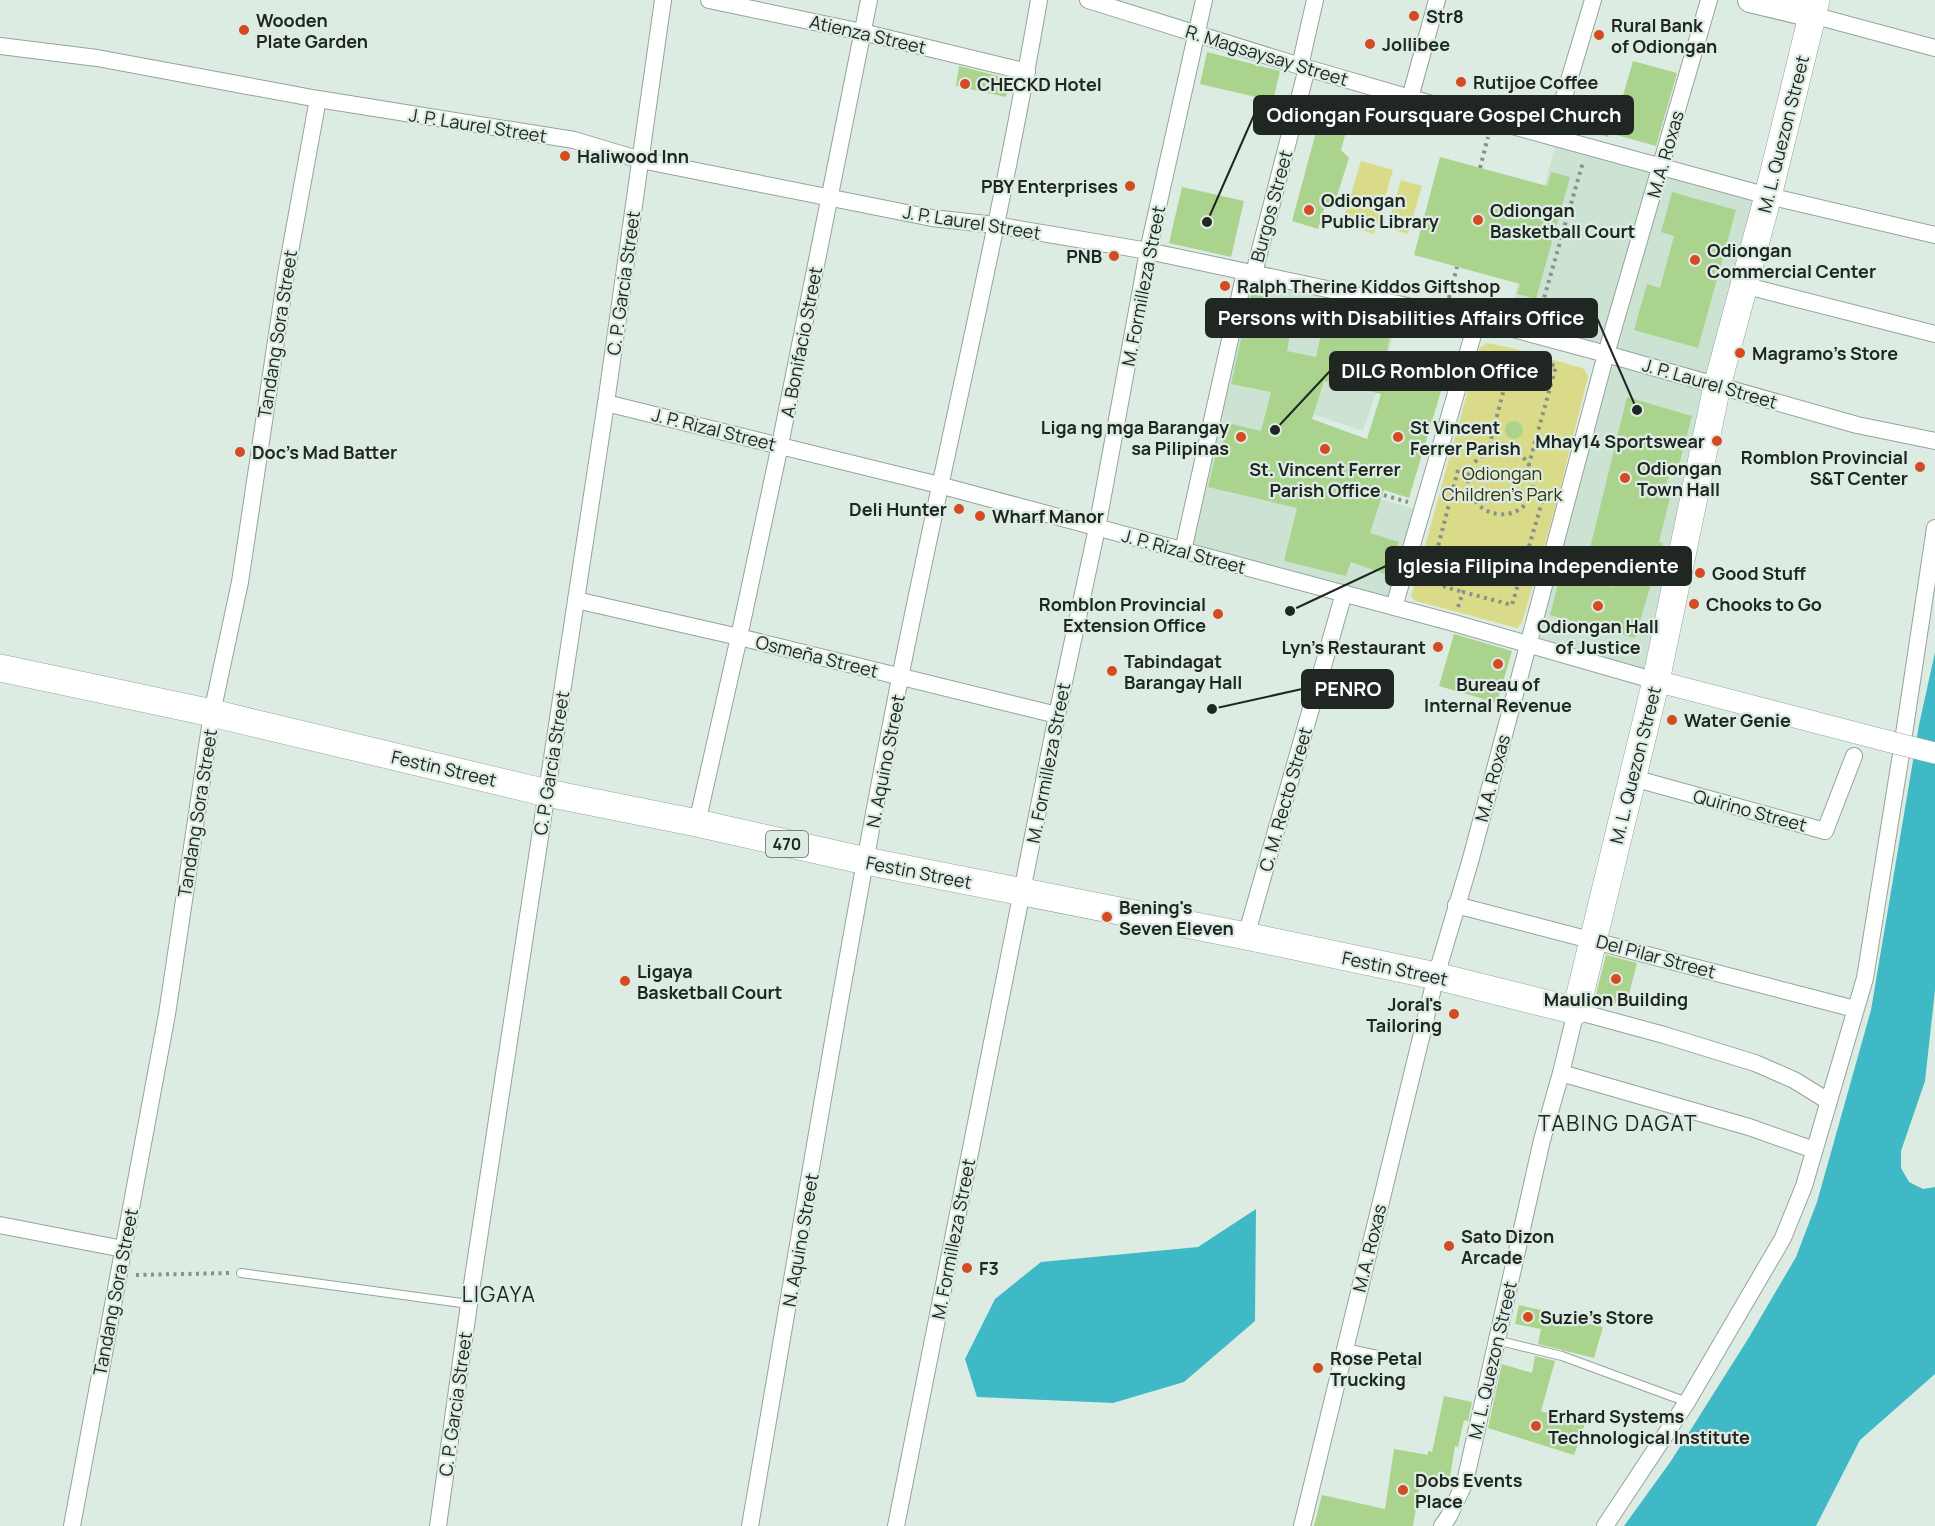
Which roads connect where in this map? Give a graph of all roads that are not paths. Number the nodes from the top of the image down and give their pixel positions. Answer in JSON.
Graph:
{"nodes":[{"id":1,"x":663,"y":0,"type":"edge"},
{"id":2,"x":709,"y":0,"type":"edge"},
{"id":3,"x":869,"y":0,"type":"edge"},
{"id":4,"x":1039,"y":0,"type":"edge"},
{"id":5,"x":1088,"y":0,"type":"edge"},
{"id":6,"x":1204,"y":0,"type":"edge"},
{"id":7,"x":1315,"y":0,"type":"edge"},
{"id":8,"x":1437,"y":0,"type":"edge"},
{"id":9,"x":1593,"y":0,"type":"edge"},
{"id":10,"x":1709,"y":0,"type":"edge"},
{"id":11,"x":1750,"y":0,"type":"edge"},
{"id":12,"x":1814,"y":8,"type":"edge"},
{"id":13,"x":862,"y":32,"type":"junction"},
{"id":14,"x":1196,"y":34,"type":"junction"},
{"id":15,"x":0,"y":46,"type":"edge"},
{"id":16,"x":1935,"y":48,"type":"edge"},
{"id":17,"x":1303,"y":67,"type":"junction"},
{"id":18,"x":1027,"y":72,"type":"junction"},
{"id":19,"x":1410,"y":98,"type":"junction"},
{"id":20,"x":318,"y":99,"type":"junction"},
{"id":21,"x":1552,"y":137,"type":"junction"},
{"id":22,"x":641,"y":160,"type":"junction"},
{"id":23,"x":1661,"y":167,"type":"junction"},
{"id":24,"x":1768,"y":196,"type":"junction"},
{"id":25,"x":830,"y":197,"type":"junction"},
{"id":26,"x":995,"y":225,"type":"junction"},
{"id":27,"x":1935,"y":236,"type":"edge"},
{"id":28,"x":1148,"y":251,"type":"junction"},
{"id":29,"x":1249,"y":272,"type":"junction"},
{"id":30,"x":1743,"y":285,"type":"junction"},
{"id":31,"x":1477,"y":321,"type":"junction"},
{"id":32,"x":1935,"y":334,"type":"edge"},
{"id":33,"x":1606,"y":354,"type":"junction"},
{"id":34,"x":1717,"y":386,"type":"junction"},
{"id":35,"x":606,"y":403,"type":"junction"},
{"id":36,"x":1935,"y":441,"type":"edge"},
{"id":37,"x":780,"y":445,"type":"junction"},
{"id":38,"x":939,"y":485,"type":"junction"},
{"id":39,"x":1097,"y":528,"type":"junction"},
{"id":40,"x":1935,"y":528,"type":"edge"},
{"id":41,"x":1183,"y":551,"type":"junction"},
{"id":42,"x":1344,"y":593,"type":"junction"},
{"id":43,"x":576,"y":600,"type":"junction"},
{"id":44,"x":1394,"y":607,"type":"junction"},
{"id":45,"x":739,"y":637,"type":"junction"},
{"id":46,"x":1528,"y":643,"type":"junction"},
{"id":47,"x":0,"y":668,"type":"edge"},
{"id":48,"x":901,"y":676,"type":"junction"},
{"id":49,"x":1656,"y":681,"type":"junction"},
{"id":50,"x":212,"y":714,"type":"junction"},
{"id":51,"x":1058,"y":715,"type":"junction"},
{"id":52,"x":1935,"y":753,"type":"edge"},
{"id":53,"x":1854,"y":756,"type":"dead end"},
{"id":54,"x":1633,"y":778,"type":"junction"},
{"id":55,"x":547,"y":793,"type":"junction"},
{"id":56,"x":697,"y":823,"type":"junction"},
{"id":57,"x":866,"y":861,"type":"junction"},
{"id":58,"x":1022,"y":892,"type":"junction"},
{"id":59,"x":1456,"y":905,"type":"junction"},
{"id":60,"x":1246,"y":936,"type":"junction"},
{"id":61,"x":1592,"y":940,"type":"junction"},
{"id":62,"x":1436,"y":976,"type":"junction"},
{"id":63,"x":1855,"y":1009,"type":"junction"},
{"id":64,"x":1576,"y":1011,"type":"junction"},
{"id":65,"x":1561,"y":1073,"type":"junction"},
{"id":66,"x":1828,"y":1101,"type":"junction"},
{"id":67,"x":1814,"y":1150,"type":"junction"},
{"id":68,"x":0,"y":1225,"type":"edge"},
{"id":69,"x":123,"y":1249,"type":"junction"},
{"id":70,"x":241,"y":1273,"type":"road end"},
{"id":71,"x":469,"y":1304,"type":"junction"},
{"id":72,"x":1496,"y":1339,"type":"junction"},
{"id":73,"x":1345,"y":1348,"type":"junction"},
{"id":74,"x":1415,"y":1363,"type":"dead end"},
{"id":75,"x":1687,"y":1402,"type":"junction"},
{"id":76,"x":72,"y":1526,"type":"edge"},
{"id":77,"x":438,"y":1526,"type":"edge"},
{"id":78,"x":750,"y":1526,"type":"edge"},
{"id":79,"x":896,"y":1526,"type":"edge"},
{"id":80,"x":1302,"y":1526,"type":"edge"},
{"id":81,"x":1442,"y":1526,"type":"edge"},
{"id":82,"x":1605,"y":1526,"type":"edge"}],
"edges":[{"from":1,"to":22,"type":"street","name":"C. P. Garcia Street"},
{"from":2,"to":13,"type":"street","name":"Atienza Street"},
{"from":3,"to":13,"type":"street","name":"A. Bonifacio Street"},
{"from":4,"to":18,"type":"street","name":"N. Aquino Street"},
{"from":5,"to":14,"type":"street","name":"R. Magsaysay Street"},
{"from":6,"to":14,"type":"street","name":"M. Formilleza Street"},
{"from":7,"to":17,"type":"street","name":"Burgos Street"},
{"from":8,"to":19,"type":"street"},
{"from":9,"to":21,"type":"street"},
{"from":10,"to":23,"type":"street","name":"M.A. Roxas"},
{"from":11,"to":12,"type":"main road"},
{"from":12,"to":16,"type":"street"},
{"from":12,"to":24,"type":"main road","name":"M. L. Quezon Street"},
{"from":13,"to":18,"type":"street","name":"Atienza Street"},
{"from":13,"to":25,"type":"street","name":"A. Bonifacio Street"},
{"from":14,"to":17,"type":"street","name":"R. Magsaysay Street"},
{"from":14,"to":28,"type":"street","name":"M. Formilleza Street"},
{"from":15,"to":20,"type":"street","name":"J. P. Laurel Street"},
{"from":17,"to":19,"type":"street","name":"R. Magsaysay Street"},
{"from":17,"to":29,"type":"street","name":"Burgos Street"},
{"from":18,"to":26,"type":"street","name":"N. Aquino Street"},
{"from":19,"to":21,"type":"street","name":"R. Magsaysay Street"},
{"from":20,"to":22,"type":"street","name":"J. P. Laurel Street"},
{"from":20,"to":50,"type":"street","name":"Tandang Sora Street"},
{"from":21,"to":23,"type":"street","name":"R. Magsaysay Street"},
{"from":22,"to":25,"type":"street","name":"J. P. Laurel Street"},
{"from":22,"to":35,"type":"street","name":"C. P. Garcia Street"},
{"from":23,"to":24,"type":"street","name":"R. Magsaysay Street"},
{"from":23,"to":33,"type":"street","name":"M.A. Roxas"},
{"from":24,"to":27,"type":"street","name":"R. Magsaysay Street"},
{"from":24,"to":30,"type":"main road","name":"M. L. Quezon Street"},
{"from":25,"to":26,"type":"street","name":"J. P. Laurel Street"},
{"from":25,"to":37,"type":"street","name":"A. Bonifacio Street"},
{"from":26,"to":28,"type":"street","name":"J. P. Laurel Street"},
{"from":26,"to":38,"type":"street","name":"N. Aquino Street"},
{"from":28,"to":29,"type":"street","name":"J. P. Laurel Street"},
{"from":28,"to":39,"type":"street","name":"M. Formilleza Street"},
{"from":29,"to":31,"type":"street","name":"J. P. Laurel Street"},
{"from":29,"to":41,"type":"street","name":"Burgos Street"},
{"from":30,"to":32,"type":"street"},
{"from":30,"to":34,"type":"main road","name":"M. L. Quezon Street"},
{"from":31,"to":33,"type":"street","name":"J. P. Laurel Street"},
{"from":31,"to":44,"type":"street"},
{"from":33,"to":34,"type":"street","name":"J. P. Laurel Street"},
{"from":33,"to":46,"type":"street","name":"M.A. Roxas"},
{"from":34,"to":36,"type":"street","name":"J. P. Laurel Street"},
{"from":34,"to":49,"type":"main road","name":"M. L. Quezon Street"},
{"from":35,"to":37,"type":"street","name":"J. P. Rizal Street"},
{"from":35,"to":43,"type":"street","name":"C. P. Garcia Street"},
{"from":37,"to":38,"type":"street","name":"J. P. Rizal Street"},
{"from":37,"to":45,"type":"street","name":"A. Bonifacio Street"},
{"from":38,"to":39,"type":"street","name":"J. P. Rizal Street"},
{"from":38,"to":48,"type":"street","name":"N. Aquino Street"},
{"from":39,"to":41,"type":"street","name":"J. P. Rizal Street"},
{"from":39,"to":51,"type":"street","name":"M. Formilleza Street"},
{"from":40,"to":63,"type":"street"},
{"from":41,"to":42,"type":"street","name":"J. P. Rizal Street"},
{"from":42,"to":44,"type":"street","name":"J. P. Rizal Street"},
{"from":42,"to":60,"type":"street","name":"C. M. Recto Street"},
{"from":43,"to":45,"type":"street","name":"Osmeña Street"},
{"from":43,"to":55,"type":"street","name":"C. P. Garcia Street"},
{"from":44,"to":46,"type":"street","name":"J. P. Rizal Street"},
{"from":45,"to":48,"type":"street","name":"Osmeña Street"},
{"from":45,"to":56,"type":"street","name":"A. Bonifacio Street"},
{"from":46,"to":49,"type":"street","name":"J. P. Rizal Street"},
{"from":46,"to":59,"type":"street","name":"M.A. Roxas"},
{"from":47,"to":50,"type":"main road","name":"Festin Street","number":"470"},
{"from":48,"to":51,"type":"street","name":"Osmeña Street"},
{"from":48,"to":57,"type":"street","name":"N. Aquino Street"},
{"from":49,"to":52,"type":"street","bridge":true},
{"from":49,"to":54,"type":"main road","name":"M. L. Quezon Street"},
{"from":50,"to":55,"type":"main road","name":"Festin Street","number":"470"},
{"from":50,"to":69,"type":"street","name":"Tandang Sora Street"},
{"from":51,"to":58,"type":"street","name":"M. Formilleza Street"},
{"from":53,"to":54,"type":"street","name":"Quirino Street"},
{"from":54,"to":61,"type":"main road","name":"M. L. Quezon Street"},
{"from":55,"to":56,"type":"main road","name":"Festin Street","number":"470"},
{"from":55,"to":71,"type":"street","name":"C. P. Garcia Street"},
{"from":56,"to":57,"type":"main road","name":"Festin Street","number":"470"},
{"from":57,"to":58,"type":"main road","name":"Festin Street","number":"470"},
{"from":57,"to":78,"type":"street","name":"N. Aquino Street"},
{"from":58,"to":60,"type":"main road","name":"Festin Street","number":"470"},
{"from":58,"to":79,"type":"street","name":"M. Formilleza Street"},
{"from":59,"to":61,"type":"street","name":"Del Pilar Street"},
{"from":59,"to":62,"type":"street","name":"M.A. Roxas"},
{"from":60,"to":62,"type":"main road","name":"Festin Street","number":"470"},
{"from":61,"to":63,"type":"street","name":"Del Pilar Street"},
{"from":61,"to":64,"type":"main road","name":"M. L. Quezon Street"},
{"from":62,"to":64,"type":"main road","name":"Festin Street","number":"470"},
{"from":62,"to":73,"type":"street","name":"M.A. Roxas"},
{"from":63,"to":66,"type":"street"},
{"from":64,"to":65,"type":"street","name":"M. L. Quezon Street"},
{"from":64,"to":66,"type":"street","name":"Festin Street"},
{"from":65,"to":67,"type":"street"},
{"from":65,"to":72,"type":"street","name":"M. L. Quezon Street"},
{"from":66,"to":67,"type":"street"},
{"from":67,"to":75,"type":"street"},
{"from":68,"to":69,"type":"street"},
{"from":69,"to":76,"type":"street","name":"Tandang Sora Street"},
{"from":70,"to":71,"type":"lane"},
{"from":71,"to":77,"type":"street","name":"C. P. Garcia Street"},
{"from":72,"to":75,"type":"lane"},
{"from":72,"to":81,"type":"street","name":"M. L. Quezon Street"},
{"from":73,"to":74,"type":"lane"},
{"from":73,"to":80,"type":"street","name":"M.A. Roxas"},
{"from":75,"to":82,"type":"street"}]}
